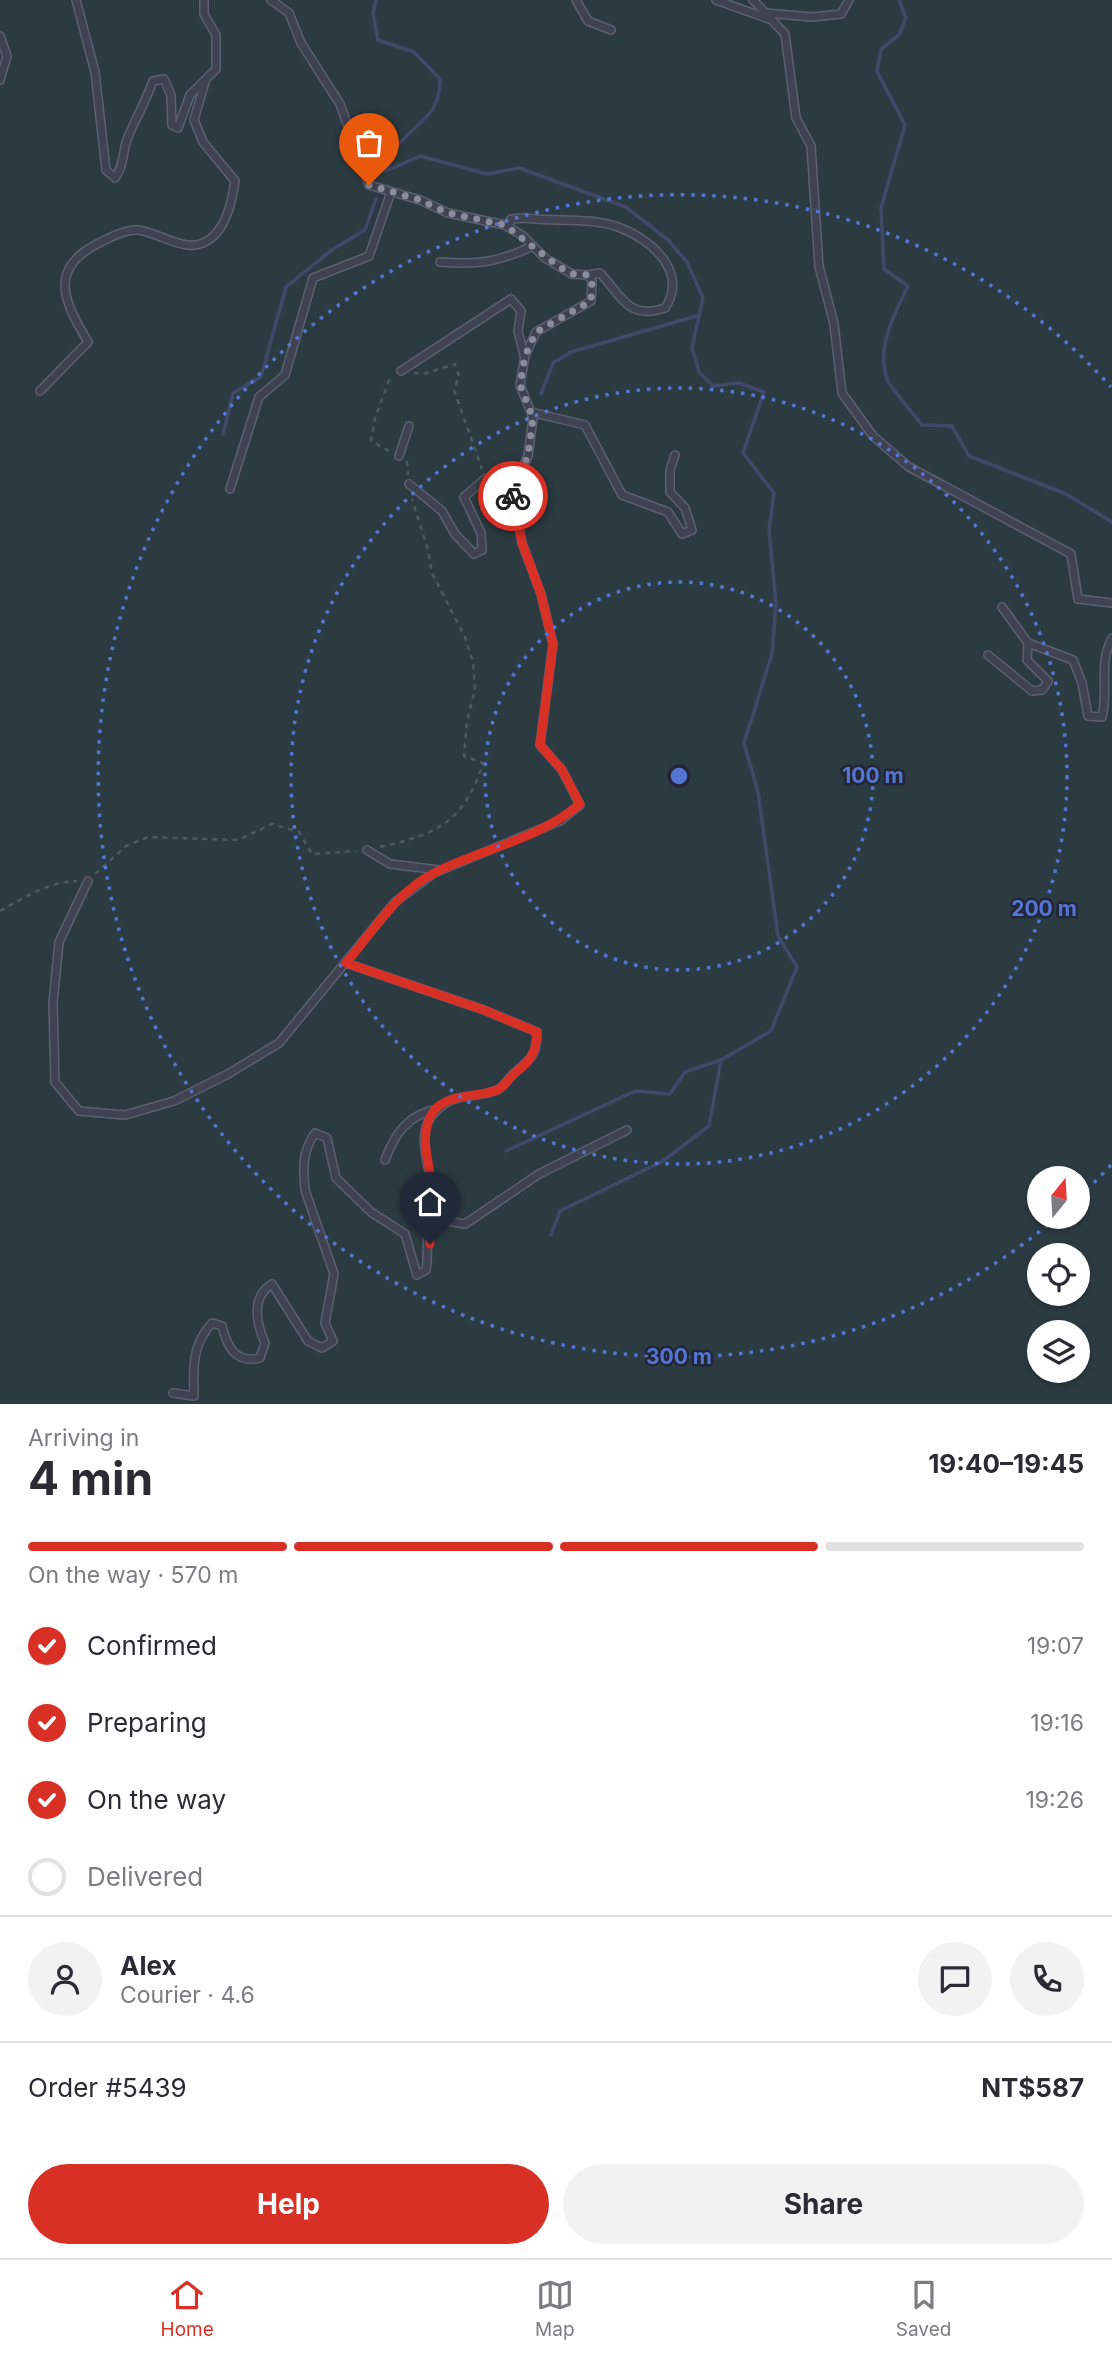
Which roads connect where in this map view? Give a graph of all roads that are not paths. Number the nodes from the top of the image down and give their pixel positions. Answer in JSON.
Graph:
{"nodes":[{"id":1,"x":76,"y":0,"type":"edge"},
{"id":2,"x":204,"y":0,"type":"edge"},
{"id":3,"x":271,"y":0,"type":"edge"},
{"id":4,"x":576,"y":0,"type":"edge"},
{"id":5,"x":716,"y":0,"type":"edge"},
{"id":6,"x":753,"y":0,"type":"edge"},
{"id":7,"x":849,"y":0,"type":"edge"},
{"id":8,"x":767,"y":16,"type":"junction"},
{"id":9,"x":611,"y":30,"type":"dead end"},
{"id":10,"x":0,"y":36,"type":"edge"},
{"id":11,"x":0,"y":80,"type":"edge"},
{"id":12,"x":205,"y":82,"type":"junction"},
{"id":13,"x":391,"y":192,"type":"junction"},
{"id":14,"x":508,"y":227,"type":"junction"},
{"id":15,"x":533,"y":246,"type":"junction"},
{"id":16,"x":440,"y":262,"type":"dead end"},
{"id":17,"x":588,"y":275,"type":"junction"},
{"id":18,"x":525,"y":356,"type":"junction"},
{"id":19,"x":401,"y":371,"type":"road end"},
{"id":20,"x":40,"y":391,"type":"dead end"},
{"id":21,"x":531,"y":412,"type":"junction"},
{"id":22,"x":409,"y":426,"type":"dead end"},
{"id":23,"x":675,"y":455,"type":"dead end"},
{"id":24,"x":399,"y":456,"type":"road end"},
{"id":25,"x":486,"y":478,"type":"road end"},
{"id":26,"x":409,"y":484,"type":"road end"},
{"id":27,"x":230,"y":489,"type":"dead end"},
{"id":28,"x":1112,"y":603,"type":"edge"},
{"id":29,"x":1002,"y":607,"type":"dead end"},
{"id":30,"x":1112,"y":638,"type":"edge"},
{"id":31,"x":1028,"y":643,"type":"junction"},
{"id":32,"x":988,"y":655,"type":"dead end"},
{"id":33,"x":367,"y":850,"type":"road end"},
{"id":34,"x":442,"y":870,"type":"junction"},
{"id":35,"x":88,"y":881,"type":"road end"},
{"id":36,"x":346,"y":963,"type":"junction"},
{"id":37,"x":438,"y":1109,"type":"junction"},
{"id":38,"x":627,"y":1130,"type":"dead end"},
{"id":39,"x":385,"y":1160,"type":"dead end"},
{"id":40,"x":428,"y":1218,"type":"junction"},
{"id":41,"x":173,"y":1393,"type":"dead end"}],
"edges":[{"from":1,"to":12,"type":"lane"},
{"from":2,"to":12,"type":"lane"},
{"from":3,"to":13,"type":"lane"},
{"from":4,"to":9,"type":"lane"},
{"from":5,"to":8,"type":"lane"},
{"from":6,"to":8,"type":"lane"},
{"from":7,"to":8,"type":"lane"},
{"from":8,"to":28,"type":"lane"},
{"from":10,"to":11,"type":"lane"},
{"from":12,"to":20,"type":"lane"},
{"from":13,"to":14,"type":"lane"},
{"from":13,"to":27,"type":"lane"},
{"from":14,"to":15,"type":"lane"},
{"from":14,"to":17,"type":"lane"},
{"from":15,"to":16,"type":"lane"},
{"from":15,"to":17,"type":"lane"},
{"from":17,"to":18,"type":"lane"},
{"from":18,"to":19,"type":"lane"},
{"from":18,"to":21,"type":"lane"},
{"from":21,"to":23,"type":"lane"},
{"from":21,"to":34,"type":"lane"},
{"from":22,"to":24,"type":"lane"},
{"from":25,"to":26,"type":"lane"},
{"from":29,"to":31,"type":"lane"},
{"from":30,"to":31,"type":"lane"},
{"from":31,"to":32,"type":"lane"},
{"from":33,"to":34,"type":"lane"},
{"from":34,"to":36,"type":"lane"},
{"from":35,"to":36,"type":"lane"},
{"from":36,"to":37,"type":"lane"},
{"from":37,"to":39,"type":"lane"},
{"from":37,"to":40,"type":"lane"},
{"from":38,"to":40,"type":"lane"},
{"from":40,"to":41,"type":"lane"}]}
